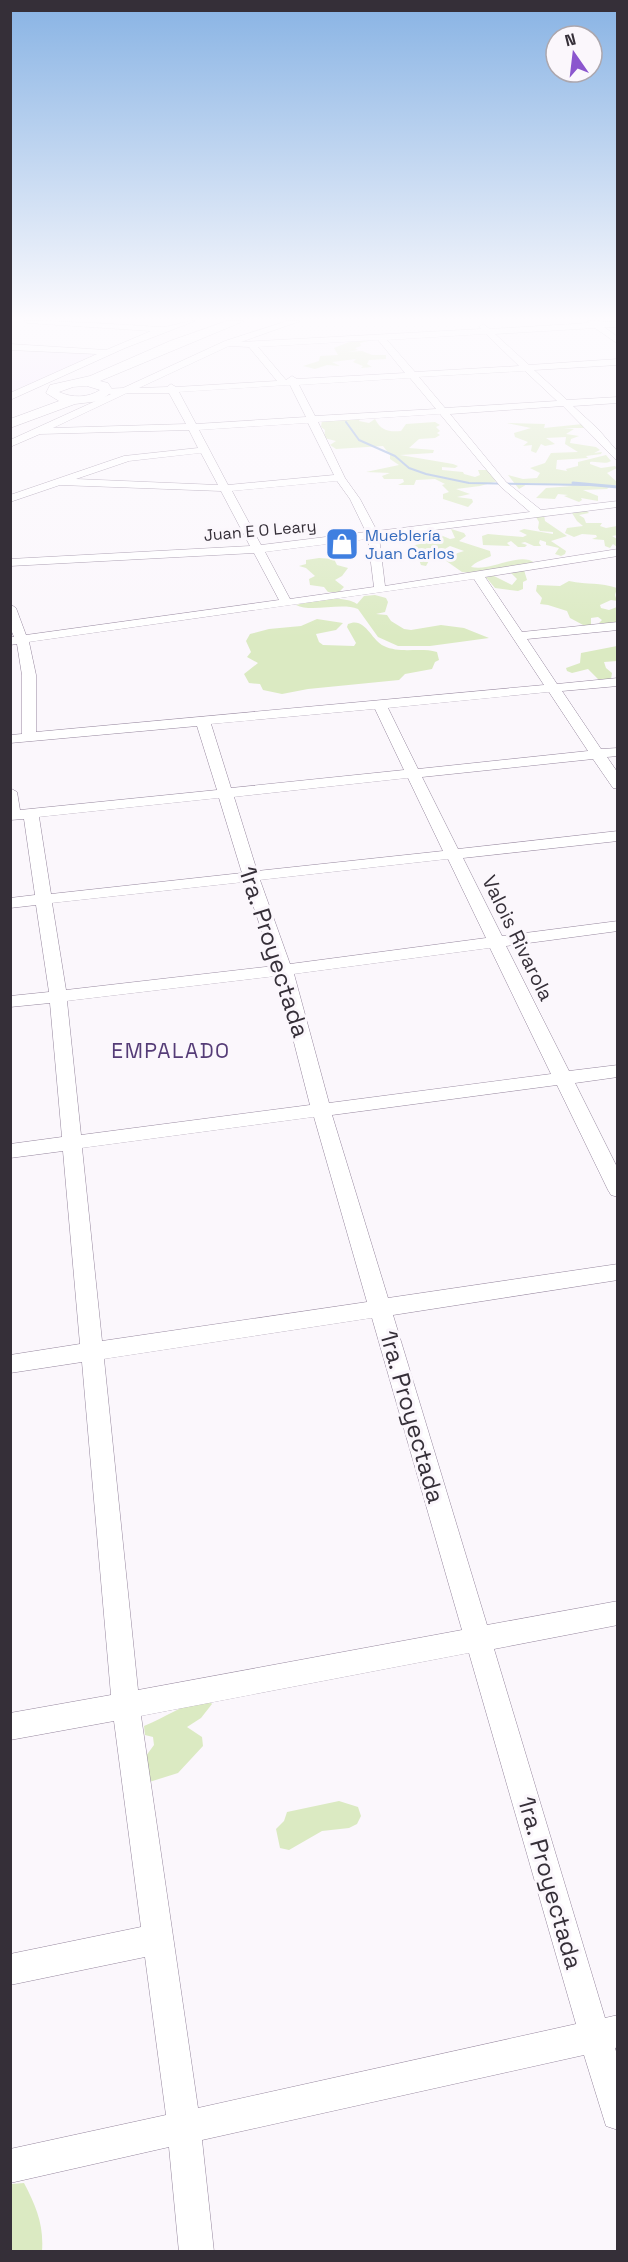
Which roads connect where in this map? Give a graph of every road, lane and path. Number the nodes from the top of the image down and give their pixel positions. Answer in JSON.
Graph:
{"nodes":[{"id":1,"x":48,"y":427,"type":"edge"},
{"id":2,"x":193,"y":427,"type":"junction"},
{"id":3,"x":199,"y":427,"type":"edge"},
{"id":4,"x":315,"y":427,"type":"edge"},
{"id":5,"x":456,"y":427,"type":"edge"},
{"id":6,"x":590,"y":427,"type":"edge"},
{"id":7,"x":38,"y":431,"type":"junction"},
{"id":8,"x":595,"y":431,"type":"junction"},
{"id":9,"x":606,"y":432,"type":"dead end"},
{"id":10,"x":10,"y":444,"type":"edge"},
{"id":11,"x":205,"y":450,"type":"junction"},
{"id":12,"x":618,"y":459,"type":"edge"},
{"id":13,"x":340,"y":478,"type":"junction"},
{"id":14,"x":59,"y":482,"type":"junction"},
{"id":15,"x":225,"y":488,"type":"junction"},
{"id":16,"x":10,"y":499,"type":"edge"},
{"id":17,"x":618,"y":504,"type":"edge"},
{"id":18,"x":539,"y":514,"type":"junction"},
{"id":19,"x":373,"y":535,"type":"junction"},
{"id":20,"x":259,"y":549,"type":"junction"},
{"id":21,"x":618,"y":552,"type":"edge"},
{"id":22,"x":10,"y":563,"type":"edge"},
{"id":23,"x":477,"y":574,"type":"junction"},
{"id":24,"x":380,"y":590,"type":"junction"},
{"id":25,"x":286,"y":602,"type":"junction"},
{"id":26,"x":10,"y":608,"type":"edge"},
{"id":27,"x":618,"y":626,"type":"edge"},
{"id":28,"x":519,"y":636,"type":"junction"},
{"id":29,"x":15,"y":641,"type":"edge"},
{"id":30,"x":618,"y":682,"type":"edge"},
{"id":31,"x":554,"y":687,"type":"junction"},
{"id":32,"x":379,"y":704,"type":"junction"},
{"id":33,"x":203,"y":722,"type":"junction"},
{"id":34,"x":29,"y":738,"type":"junction"},
{"id":35,"x":10,"y":739,"type":"edge"},
{"id":36,"x":618,"y":752,"type":"edge"},
{"id":37,"x":598,"y":754,"type":"junction"},
{"id":38,"x":415,"y":773,"type":"junction"},
{"id":39,"x":618,"y":785,"type":"edge"},
{"id":40,"x":10,"y":792,"type":"edge"},
{"id":41,"x":224,"y":795,"type":"junction"},
{"id":42,"x":18,"y":816,"type":"edge"},
{"id":43,"x":618,"y":836,"type":"edge"},
{"id":44,"x":453,"y":852,"type":"junction"},
{"id":45,"x":250,"y":877,"type":"junction"},
{"id":46,"x":42,"y":899,"type":"junction"},
{"id":47,"x":10,"y":903,"type":"edge"},
{"id":48,"x":618,"y":926,"type":"edge"},
{"id":49,"x":498,"y":942,"type":"junction"},
{"id":50,"x":284,"y":970,"type":"junction"},
{"id":51,"x":58,"y":996,"type":"junction"},
{"id":52,"x":10,"y":1002,"type":"edge"},
{"id":53,"x":618,"y":1071,"type":"edge"},
{"id":54,"x":562,"y":1078,"type":"junction"},
{"id":55,"x":321,"y":1109,"type":"junction"},
{"id":56,"x":72,"y":1143,"type":"junction"},
{"id":57,"x":10,"y":1151,"type":"edge"},
{"id":58,"x":618,"y":1191,"type":"edge"},
{"id":59,"x":618,"y":1272,"type":"edge"},
{"id":60,"x":380,"y":1307,"type":"junction"},
{"id":61,"x":93,"y":1350,"type":"junction"},
{"id":62,"x":10,"y":1364,"type":"edge"},
{"id":63,"x":618,"y":1612,"type":"edge"},
{"id":64,"x":477,"y":1638,"type":"junction"},
{"id":65,"x":126,"y":1705,"type":"junction"},
{"id":66,"x":10,"y":1727,"type":"edge"},
{"id":67,"x":158,"y":1939,"type":"junction"},
{"id":68,"x":10,"y":1970,"type":"edge"},
{"id":69,"x":606,"y":2033,"type":"edge"},
{"id":70,"x":618,"y":2114,"type":"edge"},
{"id":71,"x":184,"y":2127,"type":"junction"},
{"id":72,"x":10,"y":2166,"type":"edge"},
{"id":73,"x":197,"y":2252,"type":"edge"}],
"edges":[{"from":1,"to":7,"type":"street"},
{"from":2,"to":3,"type":"street"},
{"from":2,"to":7,"type":"street"},
{"from":2,"to":11,"type":"street"},
{"from":4,"to":13,"type":"street"},
{"from":5,"to":18,"type":"street"},
{"from":6,"to":8,"type":"street"},
{"from":7,"to":10,"type":"street"},
{"from":8,"to":9,"type":"street"},
{"from":8,"to":12,"type":"street"},
{"from":11,"to":14,"type":"street"},
{"from":11,"to":15,"type":"street"},
{"from":13,"to":15,"type":"street"},
{"from":13,"to":19,"type":"street"},
{"from":14,"to":15,"type":"street"},
{"from":14,"to":16,"type":"street"},
{"from":15,"to":20,"type":"street"},
{"from":17,"to":18,"type":"street","name":"Juan E O Leary"},
{"from":18,"to":19,"type":"street","name":"Juan E O Leary"},
{"from":19,"to":20,"type":"street","name":"Juan E O Leary"},
{"from":19,"to":24,"type":"street"},
{"from":20,"to":22,"type":"street","name":"Juan E O Leary"},
{"from":20,"to":25,"type":"street"},
{"from":21,"to":23,"type":"street"},
{"from":23,"to":24,"type":"street"},
{"from":23,"to":28,"type":"street"},
{"from":24,"to":25,"type":"street"},
{"from":25,"to":29,"type":"street"},
{"from":26,"to":29,"type":"street"},
{"from":27,"to":28,"type":"street"},
{"from":28,"to":31,"type":"street"},
{"from":29,"to":34,"type":"street"},
{"from":30,"to":31,"type":"street"},
{"from":31,"to":32,"type":"street"},
{"from":31,"to":37,"type":"street"},
{"from":32,"to":33,"type":"street"},
{"from":32,"to":38,"type":"street","name":"Valois Rivarola"},
{"from":33,"to":34,"type":"street"},
{"from":33,"to":41,"type":"street","name":"1ra. Proyectada"},
{"from":34,"to":35,"type":"street"},
{"from":36,"to":37,"type":"street"},
{"from":37,"to":38,"type":"street"},
{"from":37,"to":39,"type":"street"},
{"from":38,"to":41,"type":"street"},
{"from":38,"to":44,"type":"street","name":"Valois Rivarola"},
{"from":40,"to":42,"type":"street"},
{"from":41,"to":42,"type":"street"},
{"from":41,"to":45,"type":"street","name":"1ra. Proyectada"},
{"from":42,"to":46,"type":"street"},
{"from":43,"to":44,"type":"street"},
{"from":44,"to":45,"type":"street"},
{"from":44,"to":49,"type":"street","name":"Valois Rivarola"},
{"from":45,"to":46,"type":"street"},
{"from":45,"to":50,"type":"street","name":"1ra. Proyectada"},
{"from":46,"to":47,"type":"street"},
{"from":46,"to":51,"type":"street"},
{"from":48,"to":49,"type":"street"},
{"from":49,"to":50,"type":"street"},
{"from":49,"to":54,"type":"street","name":"Valois Rivarola"},
{"from":50,"to":51,"type":"street"},
{"from":50,"to":55,"type":"street","name":"1ra. Proyectada"},
{"from":51,"to":52,"type":"street"},
{"from":51,"to":56,"type":"street"},
{"from":53,"to":54,"type":"street"},
{"from":54,"to":55,"type":"street"},
{"from":54,"to":58,"type":"street","name":"Valois Rivarola"},
{"from":55,"to":56,"type":"street"},
{"from":55,"to":60,"type":"street","name":"1ra. Proyectada"},
{"from":56,"to":57,"type":"street"},
{"from":56,"to":61,"type":"street"},
{"from":59,"to":60,"type":"street"},
{"from":60,"to":61,"type":"street"},
{"from":60,"to":64,"type":"street","name":"1ra. Proyectada"},
{"from":61,"to":62,"type":"street"},
{"from":61,"to":65,"type":"street"},
{"from":63,"to":64,"type":"street"},
{"from":64,"to":65,"type":"street"},
{"from":64,"to":69,"type":"street","name":"1ra. Proyectada"},
{"from":65,"to":66,"type":"street"},
{"from":65,"to":67,"type":"street"},
{"from":67,"to":68,"type":"street"},
{"from":67,"to":71,"type":"street"},
{"from":69,"to":70,"type":"street","name":"1ra. Proyectada"},
{"from":69,"to":71,"type":"street"},
{"from":71,"to":72,"type":"street"},
{"from":71,"to":73,"type":"street"}]}
